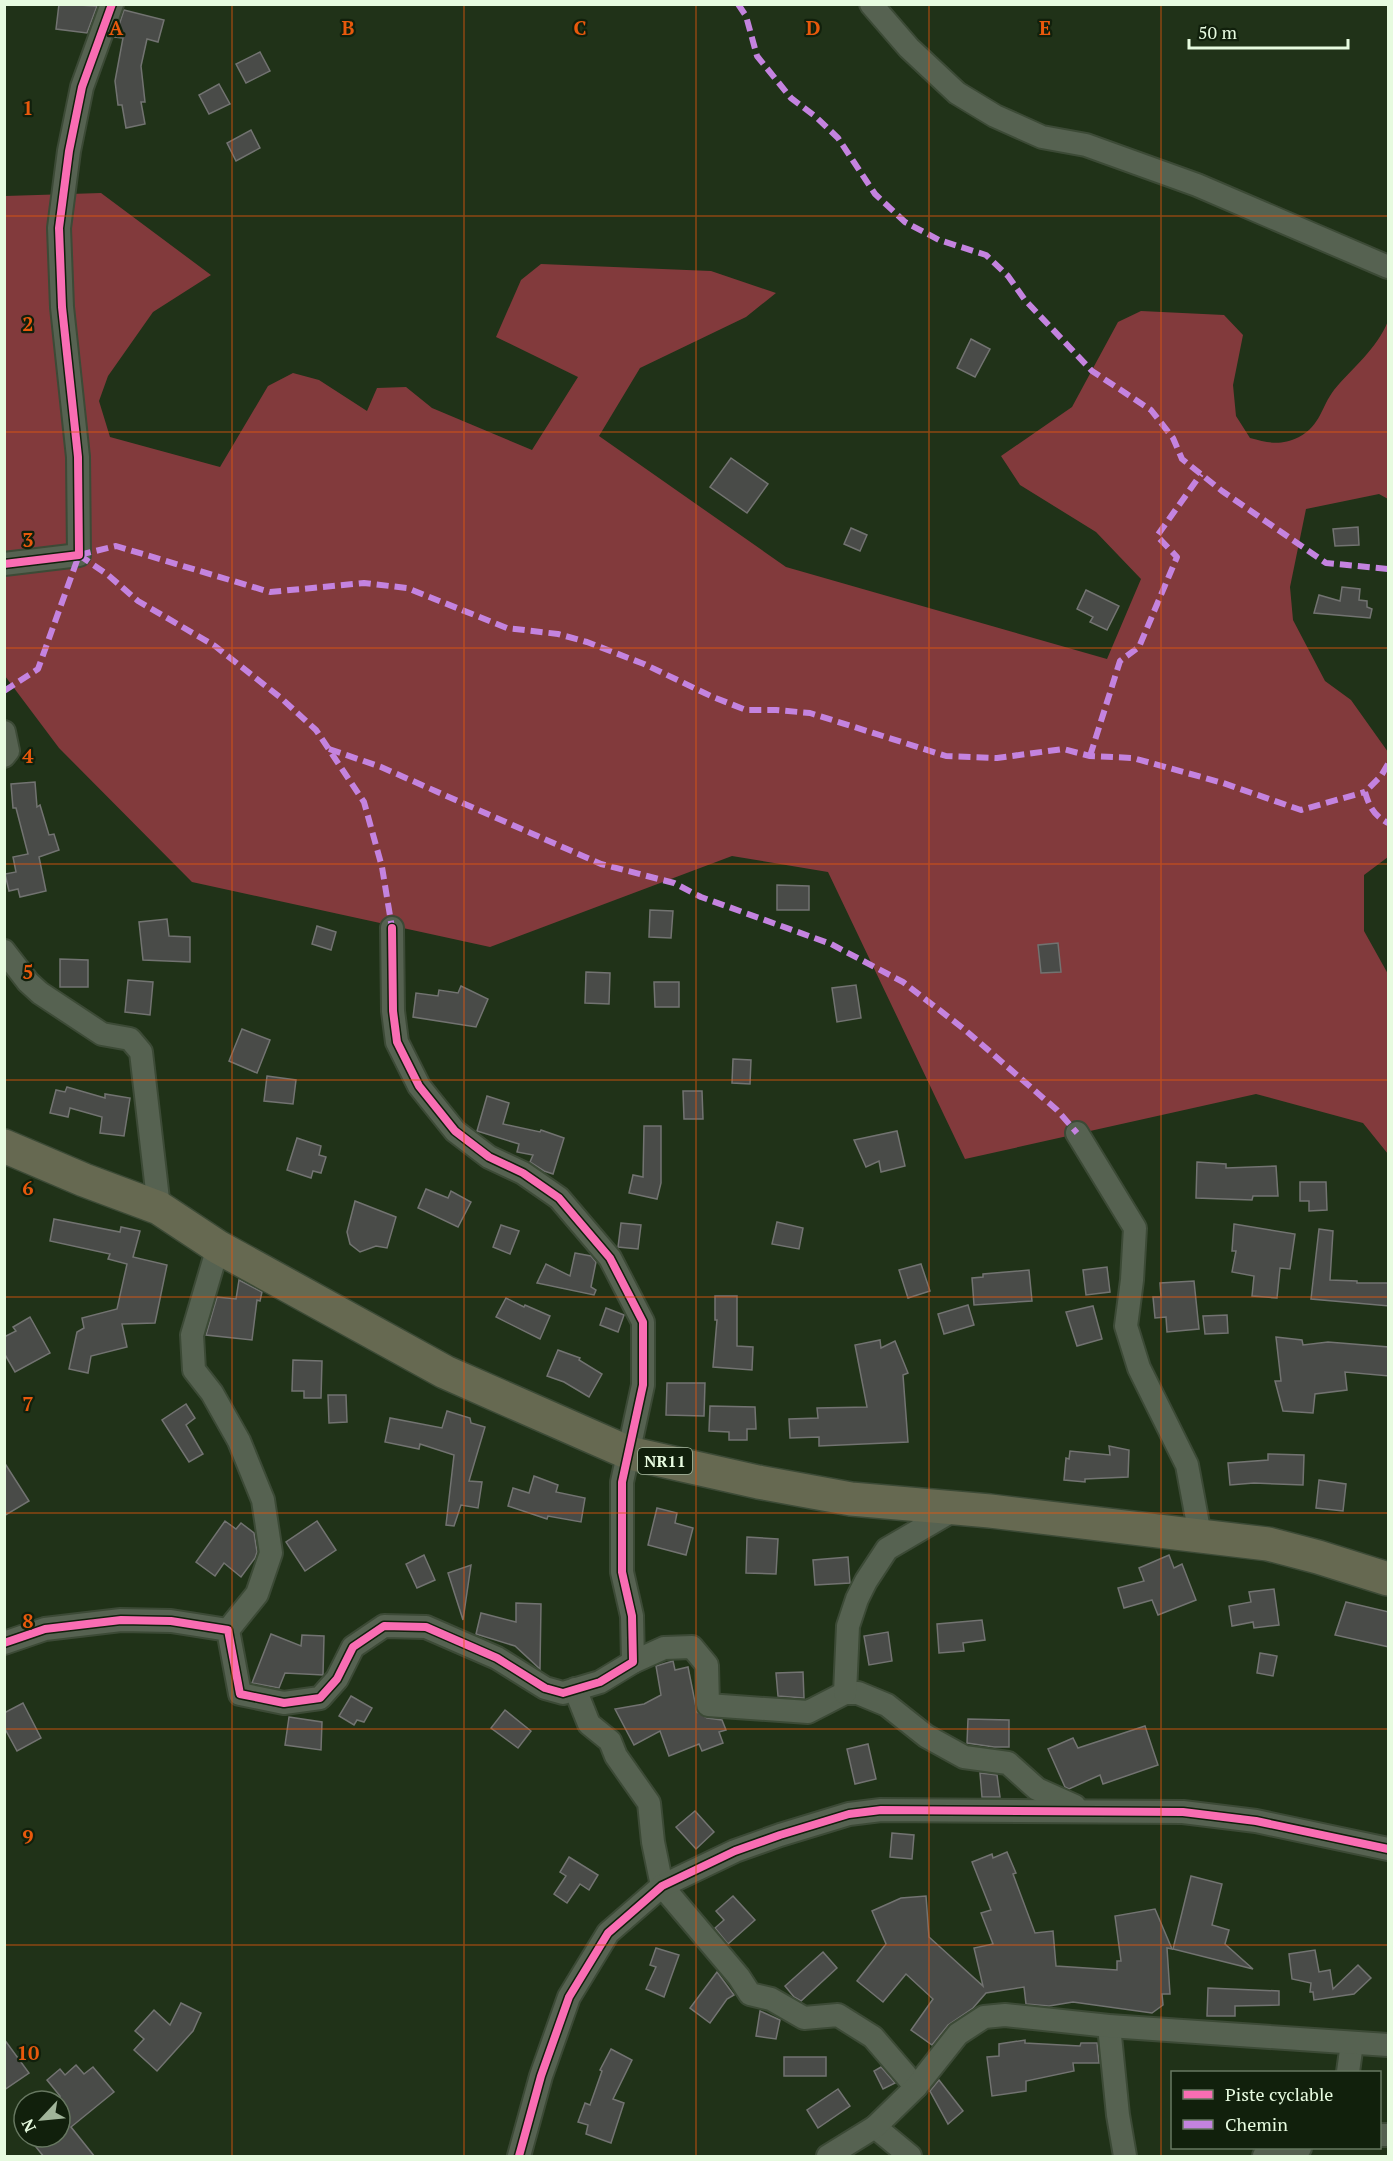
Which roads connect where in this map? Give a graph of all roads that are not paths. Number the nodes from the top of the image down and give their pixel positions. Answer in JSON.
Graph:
{"nodes":[{"id":1,"x":112,"y":4,"type":"edge"},
{"id":2,"x":871,"y":4,"type":"edge"},
{"id":3,"x":1389,"y":267,"type":"edge"},
{"id":4,"x":4,"y":564,"type":"edge"},
{"id":5,"x":4,"y":732,"type":"edge"},
{"id":6,"x":4,"y":756,"type":"edge"},
{"id":7,"x":392,"y":928,"type":"dead end"},
{"id":8,"x":4,"y":951,"type":"edge"},
{"id":9,"x":1077,"y":1133,"type":"dead end"},
{"id":10,"x":4,"y":1146,"type":"edge"},
{"id":11,"x":159,"y":1208,"type":"junction"},
{"id":12,"x":218,"y":1246,"type":"junction"},
{"id":13,"x":629,"y":1453,"type":"junction"},
{"id":14,"x":957,"y":1508,"type":"junction"},
{"id":15,"x":1200,"y":1535,"type":"junction"},
{"id":16,"x":1389,"y":1579,"type":"edge"},
{"id":17,"x":228,"y":1630,"type":"junction"},
{"id":18,"x":4,"y":1643,"type":"edge"},
{"id":19,"x":633,"y":1662,"type":"junction"},
{"id":20,"x":575,"y":1689,"type":"junction"},
{"id":21,"x":846,"y":1693,"type":"junction"},
{"id":22,"x":1088,"y":1811,"type":"junction"},
{"id":23,"x":1389,"y":1849,"type":"edge"},
{"id":24,"x":662,"y":1886,"type":"junction"},
{"id":25,"x":1109,"y":2026,"type":"junction"},
{"id":26,"x":1352,"y":2043,"type":"junction"},
{"id":27,"x":1389,"y":2045,"type":"edge"},
{"id":28,"x":1348,"y":2071,"type":"edge"},
{"id":29,"x":916,"y":2087,"type":"junction"},
{"id":30,"x":875,"y":2127,"type":"junction"},
{"id":31,"x":1296,"y":2149,"type":"edge"},
{"id":32,"x":519,"y":2157,"type":"edge"},
{"id":33,"x":828,"y":2157,"type":"edge"},
{"id":34,"x":910,"y":2157,"type":"edge"},
{"id":35,"x":1125,"y":2157,"type":"edge"},
{"id":36,"x":1264,"y":2157,"type":"edge"}],
"edges":[{"from":1,"to":4,"type":"street"},
{"from":2,"to":3,"type":"street"},
{"from":5,"to":6,"type":"street"},
{"from":7,"to":13,"type":"street"},
{"from":8,"to":11,"type":"street"},
{"from":9,"to":15,"type":"street"},
{"from":10,"to":11,"type":"highway","number":"NR11"},
{"from":11,"to":12,"type":"highway","number":"NR11"},
{"from":12,"to":13,"type":"highway","number":"NR11"},
{"from":12,"to":17,"type":"street"},
{"from":13,"to":14,"type":"highway","number":"NR11"},
{"from":13,"to":19,"type":"street"},
{"from":14,"to":15,"type":"highway","number":"NR11"},
{"from":14,"to":21,"type":"street"},
{"from":15,"to":16,"type":"highway","number":"NR11"},
{"from":17,"to":18,"type":"street"},
{"from":17,"to":20,"type":"street"},
{"from":19,"to":20,"type":"street"},
{"from":19,"to":21,"type":"street"},
{"from":20,"to":24,"type":"street"},
{"from":21,"to":22,"type":"street"},
{"from":22,"to":23,"type":"street"},
{"from":22,"to":24,"type":"street"},
{"from":24,"to":29,"type":"street"},
{"from":24,"to":32,"type":"street"},
{"from":25,"to":26,"type":"street"},
{"from":25,"to":29,"type":"street"},
{"from":25,"to":35,"type":"street"},
{"from":26,"to":27,"type":"street"},
{"from":26,"to":28,"type":"street"},
{"from":29,"to":30,"type":"street"},
{"from":30,"to":33,"type":"street"},
{"from":30,"to":34,"type":"street"},
{"from":31,"to":36,"type":"street"}]}
